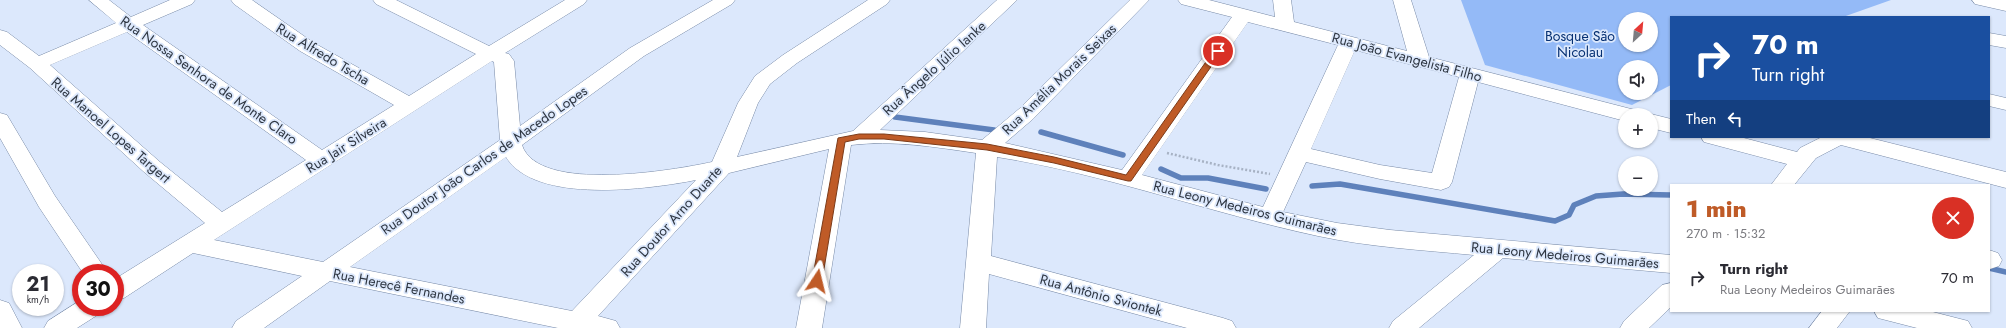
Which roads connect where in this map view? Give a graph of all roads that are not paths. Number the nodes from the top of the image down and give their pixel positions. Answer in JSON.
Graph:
{"nodes":[{"id":1,"x":98,"y":0,"type":"edge"},
{"id":2,"x":186,"y":0,"type":"edge"},
{"id":3,"x":240,"y":0,"type":"edge"},
{"id":4,"x":382,"y":0,"type":"edge"},
{"id":5,"x":577,"y":0,"type":"edge"},
{"id":6,"x":726,"y":0,"type":"edge"},
{"id":7,"x":881,"y":0,"type":"edge"},
{"id":8,"x":1008,"y":0,"type":"edge"},
{"id":9,"x":1140,"y":0,"type":"edge"},
{"id":10,"x":1186,"y":0,"type":"edge"},
{"id":11,"x":1282,"y":0,"type":"edge"},
{"id":12,"x":1402,"y":0,"type":"edge"},
{"id":13,"x":1982,"y":0,"type":"edge"},
{"id":14,"x":2006,"y":5,"type":"edge"},
{"id":15,"x":1243,"y":15,"type":"junction"},
{"id":16,"x":128,"y":24,"type":"junction"},
{"id":17,"x":1285,"y":26,"type":"junction"},
{"id":18,"x":0,"y":36,"type":"edge"},
{"id":19,"x":1990,"y":38,"type":"edge"},
{"id":20,"x":1349,"y":42,"type":"junction"},
{"id":21,"x":2006,"y":42,"type":"edge"},
{"id":22,"x":490,"y":54,"type":"junction"},
{"id":23,"x":1420,"y":61,"type":"junction"},
{"id":24,"x":37,"y":64,"type":"junction"},
{"id":25,"x":1470,"y":74,"type":"junction"},
{"id":26,"x":1990,"y":100,"type":"edge"},
{"id":27,"x":2006,"y":104,"type":"edge"},
{"id":28,"x":409,"y":105,"type":"junction"},
{"id":29,"x":1618,"y":112,"type":"edge"},
{"id":30,"x":0,"y":120,"type":"edge"},
{"id":31,"x":1658,"y":123,"type":"edge"},
{"id":32,"x":1670,"y":126,"type":"edge"},
{"id":33,"x":850,"y":138,"type":"junction"},
{"id":34,"x":1716,"y":138,"type":"edge"},
{"id":35,"x":1837,"y":138,"type":"edge"},
{"id":36,"x":1843,"y":138,"type":"edge"},
{"id":37,"x":510,"y":143,"type":"junction"},
{"id":38,"x":987,"y":147,"type":"junction"},
{"id":39,"x":1299,"y":153,"type":"junction"},
{"id":40,"x":322,"y":160,"type":"junction"},
{"id":41,"x":1802,"y":160,"type":"junction"},
{"id":42,"x":721,"y":168,"type":"junction"},
{"id":43,"x":1128,"y":178,"type":"junction"},
{"id":44,"x":2006,"y":180,"type":"edge"},
{"id":45,"x":1783,"y":184,"type":"edge"},
{"id":46,"x":1270,"y":216,"type":"junction"},
{"id":47,"x":221,"y":224,"type":"junction"},
{"id":48,"x":190,"y":244,"type":"junction"},
{"id":49,"x":1497,"y":249,"type":"junction"},
{"id":50,"x":979,"y":262,"type":"junction"},
{"id":51,"x":90,"y":264,"type":"edge"},
{"id":52,"x":1670,"y":264,"type":"edge"},
{"id":53,"x":327,"y":271,"type":"junction"},
{"id":54,"x":124,"y":285,"type":"edge"},
{"id":55,"x":1670,"y":293,"type":"edge"},
{"id":56,"x":0,"y":310,"type":"edge"},
{"id":57,"x":1836,"y":312,"type":"edge"},
{"id":58,"x":1891,"y":312,"type":"edge"},
{"id":59,"x":76,"y":316,"type":"edge"},
{"id":60,"x":575,"y":325,"type":"edge"},
{"id":61,"x":9,"y":328,"type":"edge"},
{"id":62,"x":57,"y":328,"type":"edge"},
{"id":63,"x":245,"y":328,"type":"edge"},
{"id":64,"x":607,"y":328,"type":"edge"},
{"id":65,"x":809,"y":328,"type":"edge"},
{"id":66,"x":973,"y":328,"type":"edge"},
{"id":67,"x":1223,"y":328,"type":"edge"},
{"id":68,"x":1402,"y":328,"type":"edge"},
{"id":69,"x":1633,"y":328,"type":"edge"},
{"id":70,"x":1822,"y":328,"type":"edge"},
{"id":71,"x":1959,"y":328,"type":"edge"}],
"edges":[{"from":1,"to":16,"type":"street","name":"Rua Nossa Senhora de Monte Claro"},
{"from":2,"to":16,"type":"street"},
{"from":3,"to":28,"type":"street","name":"Rua Alfredo Tscha"},
{"from":4,"to":22,"type":"street"},
{"from":5,"to":22,"type":"street","name":"Rua Jair Silveira"},
{"from":6,"to":37,"type":"street","name":"Rua Doutor João Carlos de Macedo Lopes"},
{"from":7,"to":42,"type":"street","name":"Rua Doutor Arno Duarte"},
{"from":8,"to":33,"type":"street","name":"Rua Ângelo Júlio Ianke"},
{"from":9,"to":38,"type":"street","name":"Rua Amélia Morais Seixas"},
{"from":10,"to":15,"type":"street","name":"Rua João Evangelista Filho"},
{"from":11,"to":17,"type":"street"},
{"from":12,"to":23,"type":"street"},
{"from":13,"to":14,"type":"street"},
{"from":15,"to":17,"type":"street","name":"Rua João Evangelista Filho"},
{"from":15,"to":43,"type":"street"},
{"from":16,"to":24,"type":"street"},
{"from":16,"to":40,"type":"street","name":"Rua Nossa Senhora de Monte Claro"},
{"from":17,"to":20,"type":"street","name":"Rua João Evangelista Filho"},
{"from":18,"to":24,"type":"street","name":"Rua Manoel Lopes Targert"},
{"from":19,"to":21,"type":"street"},
{"from":20,"to":23,"type":"street","name":"Rua João Evangelista Filho"},
{"from":20,"to":39,"type":"street"},
{"from":22,"to":28,"type":"street","name":"Rua Jair Silveira"},
{"from":22,"to":37,"type":"street","name":"Rua Leony Medeiros Guimarães"},
{"from":23,"to":25,"type":"street","name":"Rua João Evangelista Filho"},
{"from":24,"to":47,"type":"street","name":"Rua Manoel Lopes Targert"},
{"from":25,"to":29,"type":"street","name":"Rua João Evangelista Filho"},
{"from":25,"to":39,"type":"street"},
{"from":26,"to":27,"type":"street"},
{"from":28,"to":40,"type":"street","name":"Rua Jair Silveira"},
{"from":30,"to":51,"type":"street"},
{"from":31,"to":32,"type":"street"},
{"from":33,"to":38,"type":"street","name":"Rua Leony Medeiros Guimarães"},
{"from":33,"to":42,"type":"street","name":"Rua Leony Medeiros Guimarães"},
{"from":33,"to":65,"type":"street"},
{"from":34,"to":41,"type":"street"},
{"from":35,"to":41,"type":"street"},
{"from":36,"to":44,"type":"street"},
{"from":37,"to":42,"type":"street","name":"Rua Leony Medeiros Guimarães"},
{"from":37,"to":53,"type":"street","name":"Rua Doutor João Carlos de Macedo Lopes"},
{"from":38,"to":43,"type":"street","name":"Rua Leony Medeiros Guimarães"},
{"from":38,"to":50,"type":"street"},
{"from":39,"to":46,"type":"street"},
{"from":40,"to":47,"type":"street","name":"Rua Jair Silveira"},
{"from":41,"to":45,"type":"street"},
{"from":42,"to":60,"type":"street","name":"Rua Doutor Arno Duarte"},
{"from":43,"to":46,"type":"street","name":"Rua Leony Medeiros Guimarães"},
{"from":46,"to":49,"type":"street","name":"Rua Leony Medeiros Guimarães"},
{"from":47,"to":48,"type":"street","name":"Rua Jair Silveira"},
{"from":48,"to":53,"type":"street","name":"Rua Herecê Fernandes"},
{"from":48,"to":54,"type":"street","name":"Rua Jair Silveira"},
{"from":49,"to":52,"type":"street","name":"Rua Leony Medeiros Guimarães"},
{"from":49,"to":68,"type":"street"},
{"from":50,"to":66,"type":"street"},
{"from":50,"to":67,"type":"street","name":"Rua Antônio Sviontek"},
{"from":53,"to":60,"type":"street","name":"Rua Herecê Fernandes"},
{"from":53,"to":63,"type":"street","name":"Rua Doutor João Carlos de Macedo Lopes"},
{"from":55,"to":69,"type":"street"},
{"from":56,"to":61,"type":"street"},
{"from":57,"to":70,"type":"street"},
{"from":58,"to":71,"type":"street"},
{"from":59,"to":62,"type":"street"},
{"from":60,"to":64,"type":"street","name":"Rua Herecê Fernandes"}]}
